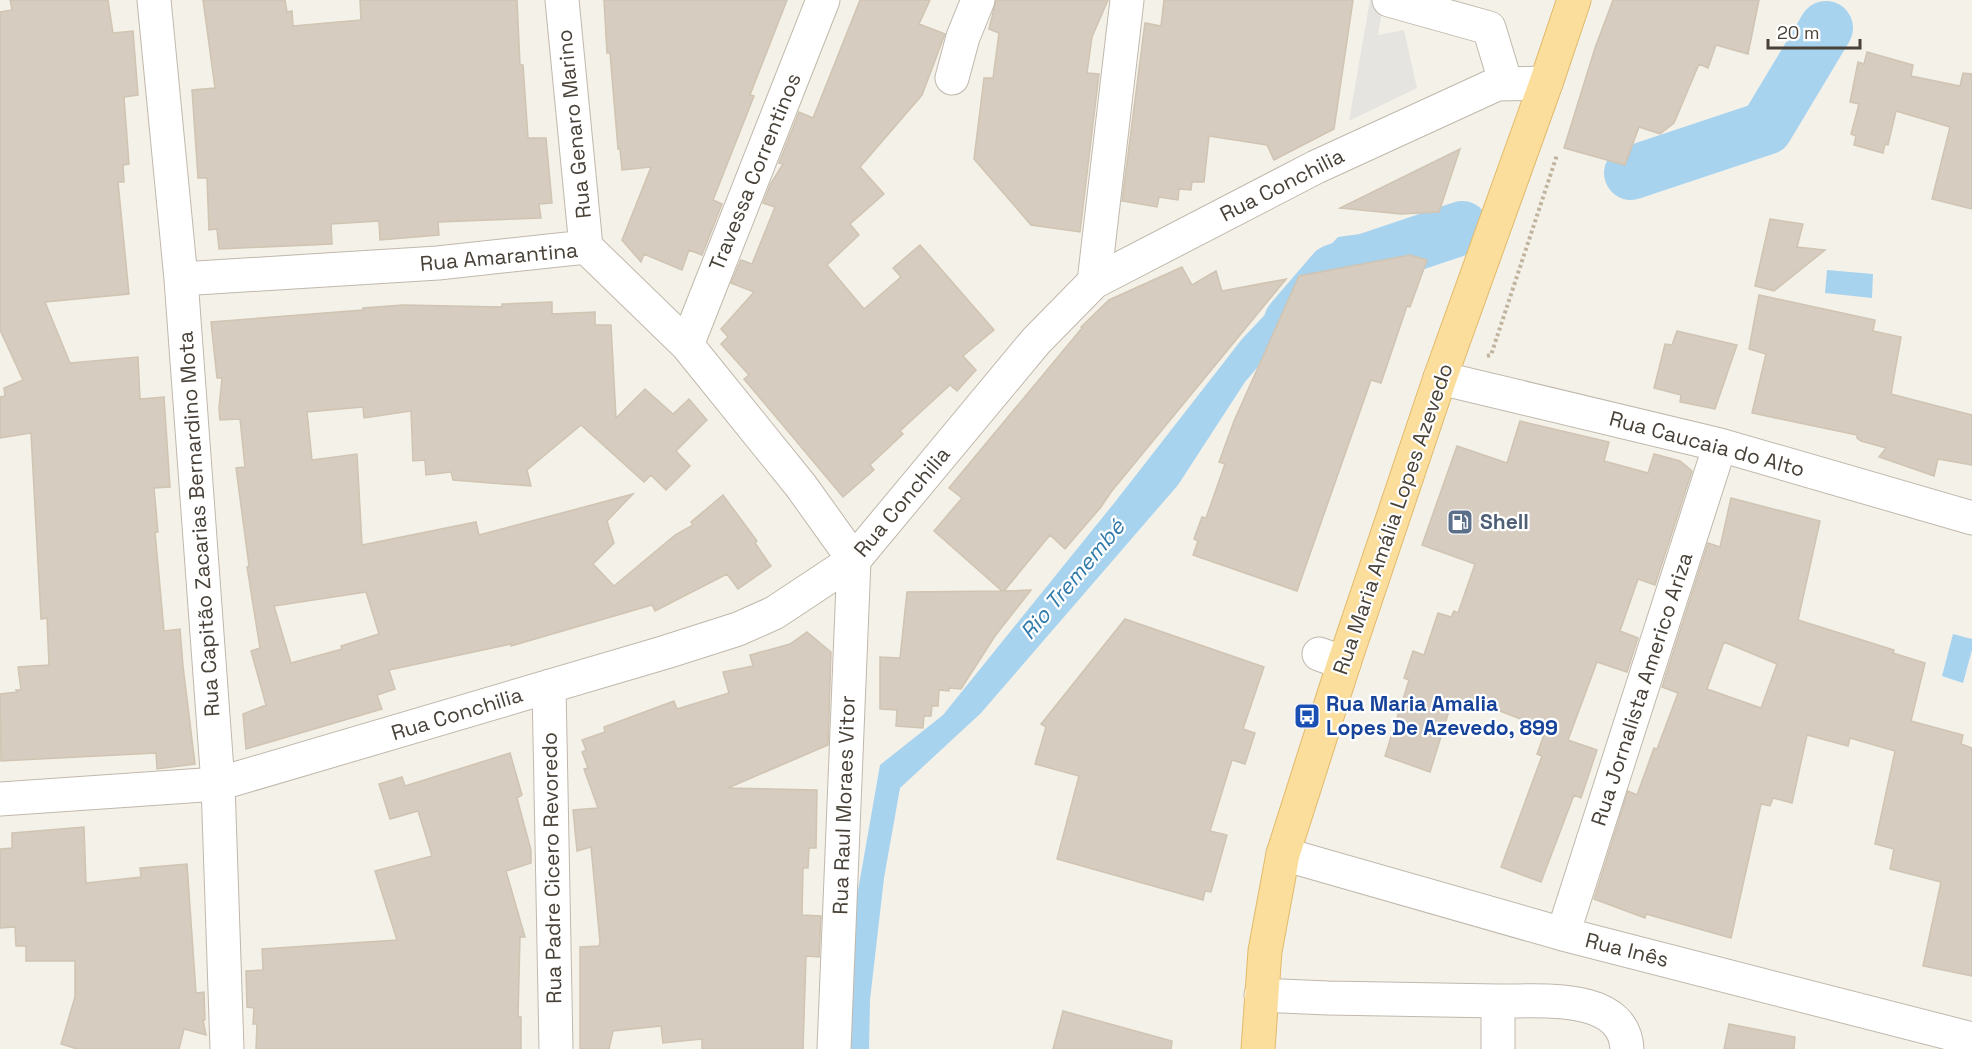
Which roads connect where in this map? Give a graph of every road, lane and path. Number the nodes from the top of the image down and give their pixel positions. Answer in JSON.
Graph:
{"nodes":[{"id":1,"x":154,"y":0,"type":"edge"},
{"id":2,"x":562,"y":0,"type":"edge"},
{"id":3,"x":823,"y":0,"type":"edge"},
{"id":4,"x":978,"y":0,"type":"edge"},
{"id":5,"x":1127,"y":0,"type":"edge"},
{"id":6,"x":1389,"y":0,"type":"edge"},
{"id":7,"x":1574,"y":0,"type":"edge"},
{"id":8,"x":952,"y":78,"type":"dead end"},
{"id":9,"x":1546,"y":83,"type":"junction"},
{"id":10,"x":1506,"y":84,"type":"junction"},
{"id":11,"x":1561,"y":144,"type":"dead end"},
{"id":12,"x":586,"y":247,"type":"junction"},
{"id":13,"x":181,"y":279,"type":"junction"},
{"id":14,"x":1094,"y":282,"type":"junction"},
{"id":15,"x":687,"y":345,"type":"junction"},
{"id":16,"x":1491,"y":355,"type":"dead end"},
{"id":17,"x":1440,"y":378,"type":"junction"},
{"id":18,"x":1720,"y":445,"type":"junction"},
{"id":19,"x":1972,"y":518,"type":"edge"},
{"id":20,"x":854,"y":560,"type":"junction"},
{"id":21,"x":549,"y":686,"type":"junction"},
{"id":22,"x":218,"y":784,"type":"junction"},
{"id":23,"x":0,"y":799,"type":"edge"},
{"id":24,"x":1283,"y":854,"type":"junction"},
{"id":25,"x":1563,"y":934,"type":"junction"},
{"id":26,"x":1261,"y":995,"type":"junction"},
{"id":27,"x":1498,"y":1001,"type":"junction"},
{"id":28,"x":1972,"y":1038,"type":"edge"},
{"id":29,"x":227,"y":1049,"type":"edge"},
{"id":30,"x":556,"y":1049,"type":"edge"},
{"id":31,"x":834,"y":1049,"type":"edge"},
{"id":32,"x":1258,"y":1049,"type":"edge"},
{"id":33,"x":1498,"y":1049,"type":"edge"},
{"id":34,"x":1627,"y":1049,"type":"edge"}],
"edges":[{"from":1,"to":13,"type":"street","name":"Rua Capitão Zacarias Bernardino Mota"},
{"from":2,"to":12,"type":"street","name":"Rua Genaro Marino"},
{"from":3,"to":15,"type":"street","name":"Travessa Correntinos"},
{"from":4,"to":8,"type":"street"},
{"from":5,"to":14,"type":"street"},
{"from":6,"to":10,"type":"street"},
{"from":7,"to":9,"type":"main road","name":"Rua Maria Amália Lopes Azevedo"},
{"from":9,"to":10,"type":"street","name":"Rua Conchilia"},
{"from":9,"to":17,"type":"main road","name":"Rua Maria Amália Lopes Azevedo"},
{"from":10,"to":14,"type":"street","name":"Rua Conchilia"},
{"from":11,"to":16,"type":"path"},
{"from":12,"to":13,"type":"street","name":"Rua Amarantina"},
{"from":12,"to":15,"type":"street","name":"Rua Amarantina"},
{"from":13,"to":22,"type":"street","name":"Rua Capitão Zacarias Bernardino Mota"},
{"from":14,"to":20,"type":"street","name":"Rua Conchilia"},
{"from":15,"to":20,"type":"street","name":"Rua Amarantina"},
{"from":17,"to":18,"type":"street","name":"Rua Caucaia do Alto"},
{"from":17,"to":24,"type":"main road","name":"Rua Maria Amália Lopes Azevedo"},
{"from":18,"to":19,"type":"street","name":"Rua Caucaia do Alto"},
{"from":18,"to":25,"type":"street","name":"Rua Jornalista Americo Ariza"},
{"from":20,"to":21,"type":"street","name":"Rua Conchilia"},
{"from":20,"to":31,"type":"street","name":"Rua Raul Moraes Vitor"},
{"from":21,"to":22,"type":"street","name":"Rua Conchilia"},
{"from":21,"to":30,"type":"street","name":"Rua Padre Cicero Revoredo"},
{"from":22,"to":23,"type":"street","name":"Rua Conchilia"},
{"from":22,"to":29,"type":"street","name":"Rua Capitão Zacarias Bernardino Mota"},
{"from":24,"to":25,"type":"street","name":"Rua Inês"},
{"from":24,"to":26,"type":"main road","name":"Rua Maria Amália Lopes Azevedo"},
{"from":25,"to":28,"type":"street","name":"Rua Inês"},
{"from":26,"to":27,"type":"street"},
{"from":26,"to":32,"type":"main road","name":"Rua Maria Amália Lopes Azevedo"},
{"from":27,"to":33,"type":"street"},
{"from":27,"to":34,"type":"street"}]}
